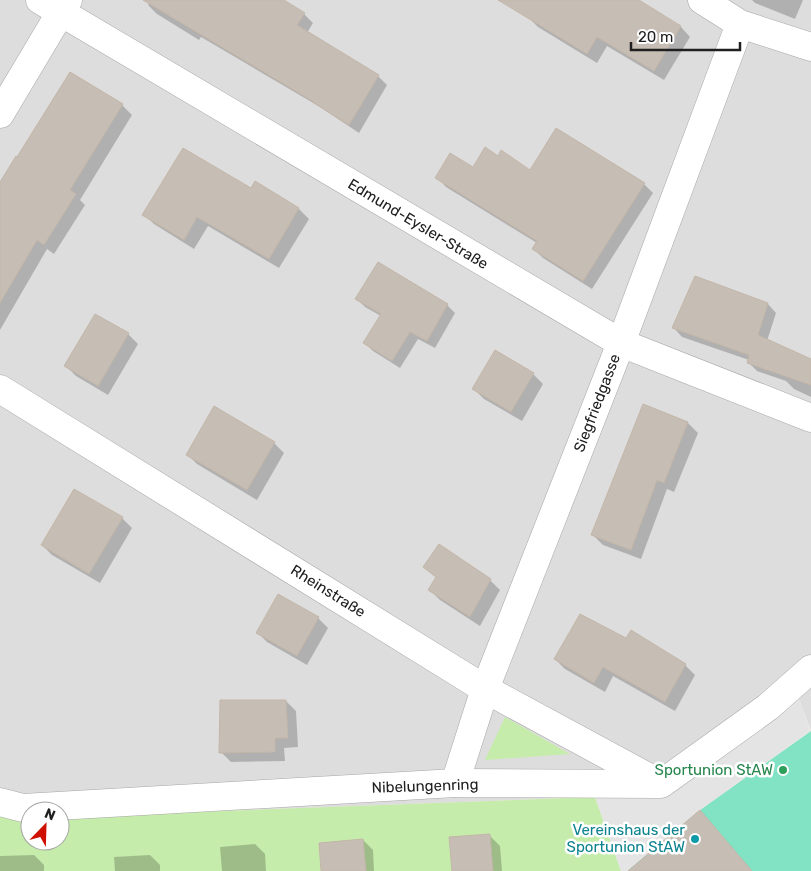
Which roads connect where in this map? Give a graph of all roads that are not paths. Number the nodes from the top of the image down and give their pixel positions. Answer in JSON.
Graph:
{"nodes":[{"id":1,"x":702,"y":0,"type":"edge"},
{"id":2,"x":56,"y":4,"type":"edge"},
{"id":3,"x":740,"y":24,"type":"junction"},
{"id":4,"x":811,"y":47,"type":"edge"},
{"id":5,"x":0,"y":114,"type":"edge"},
{"id":6,"x":620,"y":343,"type":"junction"},
{"id":7,"x":0,"y":389,"type":"edge"},
{"id":8,"x":811,"y":418,"type":"edge"},
{"id":9,"x":811,"y":669,"type":"edge"},
{"id":10,"x":485,"y":688,"type":"junction"},
{"id":11,"x":455,"y":783,"type":"junction"},
{"id":12,"x":661,"y":784,"type":"junction"},
{"id":13,"x":0,"y":802,"type":"edge"}],
"edges":[{"from":1,"to":3,"type":"street"},
{"from":2,"to":5,"type":"street"},
{"from":2,"to":6,"type":"street","name":"Edmund-Eysler-Straße"},
{"from":3,"to":4,"type":"street"},
{"from":3,"to":6,"type":"street","name":"Siegfriedgasse"},
{"from":6,"to":8,"type":"street","name":"Edmund-Eysler-Straße"},
{"from":6,"to":10,"type":"street","name":"Siegfriedgasse"},
{"from":7,"to":10,"type":"street","name":"Rheinstraße"},
{"from":9,"to":12,"type":"street"},
{"from":10,"to":11,"type":"street","name":"Siegfriedgasse"},
{"from":10,"to":12,"type":"street","name":"Rheinstraße"},
{"from":11,"to":12,"type":"street","name":"Nibelungenring"},
{"from":11,"to":13,"type":"street","name":"Nibelungenring"}]}
